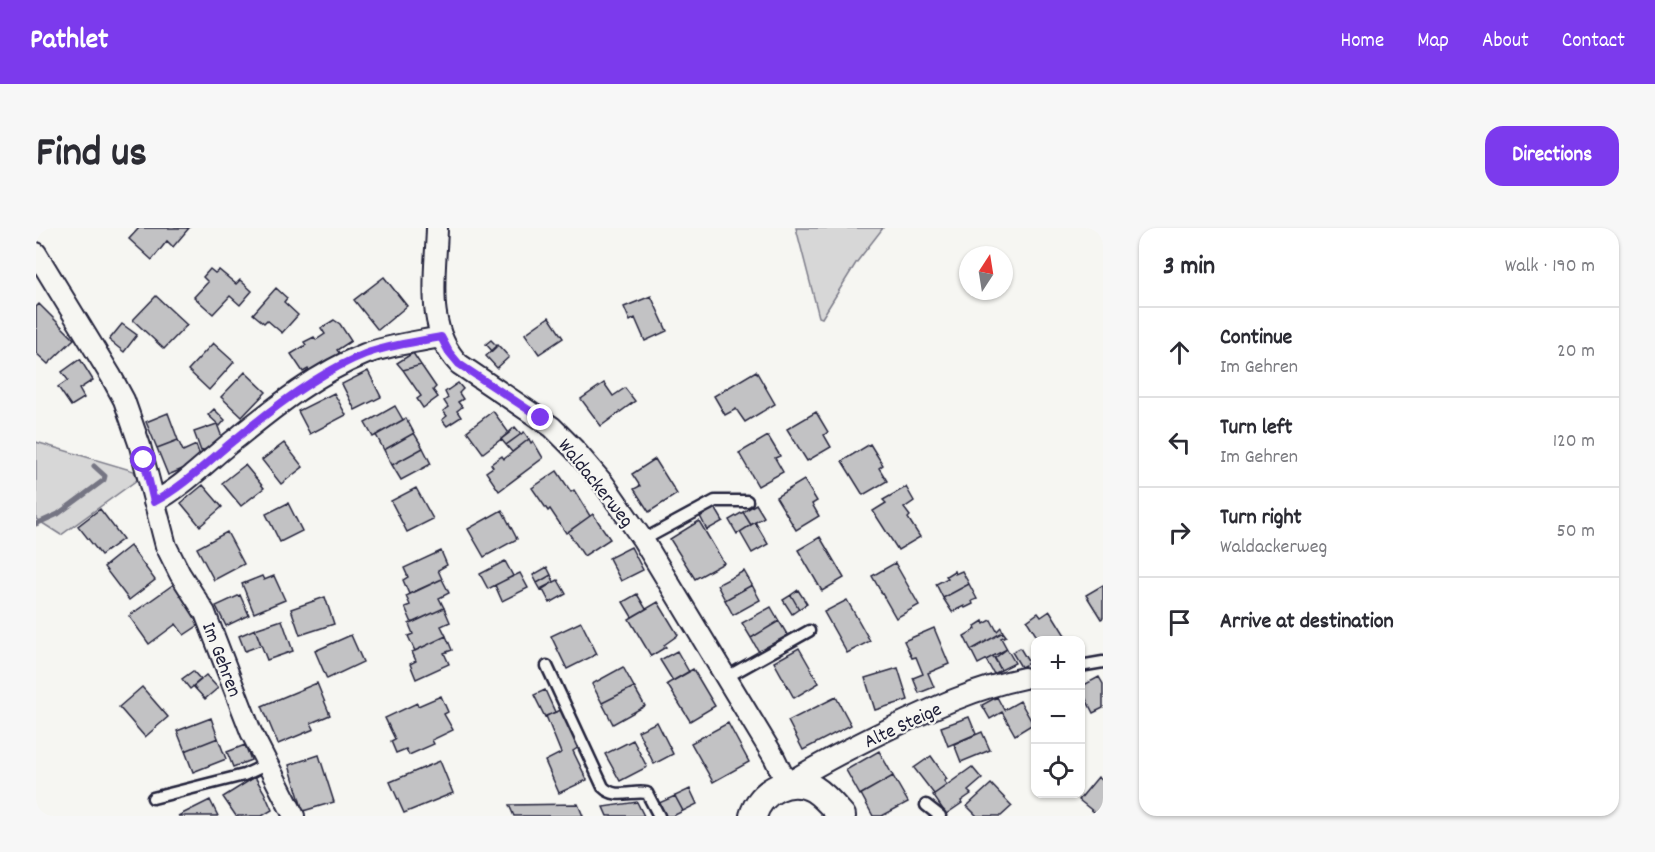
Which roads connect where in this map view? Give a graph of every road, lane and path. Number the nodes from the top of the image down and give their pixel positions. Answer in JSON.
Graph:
{"nodes":[{"id":1,"x":437,"y":228,"type":"edge"},
{"id":2,"x":36,"y":253,"type":"edge"},
{"id":3,"x":441,"y":337,"type":"junction"},
{"id":4,"x":747,"y":501,"type":"dead end"},
{"id":5,"x":154,"y":502,"type":"junction"},
{"id":6,"x":643,"y":540,"type":"junction"},
{"id":7,"x":809,"y":631,"type":"dead end"},
{"id":8,"x":1103,"y":662,"type":"edge"},
{"id":9,"x":1085,"y":665,"type":"edge"},
{"id":10,"x":548,"y":666,"type":"dead end"},
{"id":11,"x":1030,"y":676,"type":"edge"},
{"id":12,"x":725,"y":678,"type":"junction"},
{"id":13,"x":268,"y":765,"type":"junction"},
{"id":14,"x":787,"y":784,"type":"junction"},
{"id":15,"x":153,"y":798,"type":"dead end"},
{"id":16,"x":926,"y":805,"type":"dead end"},
{"id":17,"x":294,"y":816,"type":"edge"},
{"id":18,"x":659,"y":816,"type":"edge"},
{"id":19,"x":753,"y":816,"type":"edge"},
{"id":20,"x":842,"y":816,"type":"edge"},
{"id":21,"x":940,"y":816,"type":"edge"}],
"edges":[{"from":1,"to":3,"type":"street","name":"Waldackerweg"},
{"from":2,"to":5,"type":"street","name":"Im Gehren"},
{"from":3,"to":5,"type":"street"},
{"from":3,"to":6,"type":"street","name":"Waldackerweg"},
{"from":4,"to":6,"type":"lane","name":"Waldackerweg"},
{"from":5,"to":13,"type":"street","name":"Im Gehren"},
{"from":6,"to":12,"type":"street","name":"Waldackerweg"},
{"from":7,"to":12,"type":"lane"},
{"from":8,"to":9,"type":"lane"},
{"from":10,"to":18,"type":"lane"},
{"from":11,"to":14,"type":"street","name":"Alte Steige"},
{"from":12,"to":14,"type":"street","name":"Waldackerweg"},
{"from":13,"to":15,"type":"lane"},
{"from":13,"to":17,"type":"street","name":"Im Gehren"},
{"from":14,"to":19,"type":"street"},
{"from":14,"to":20,"type":"street"},
{"from":16,"to":21,"type":"lane"}]}
